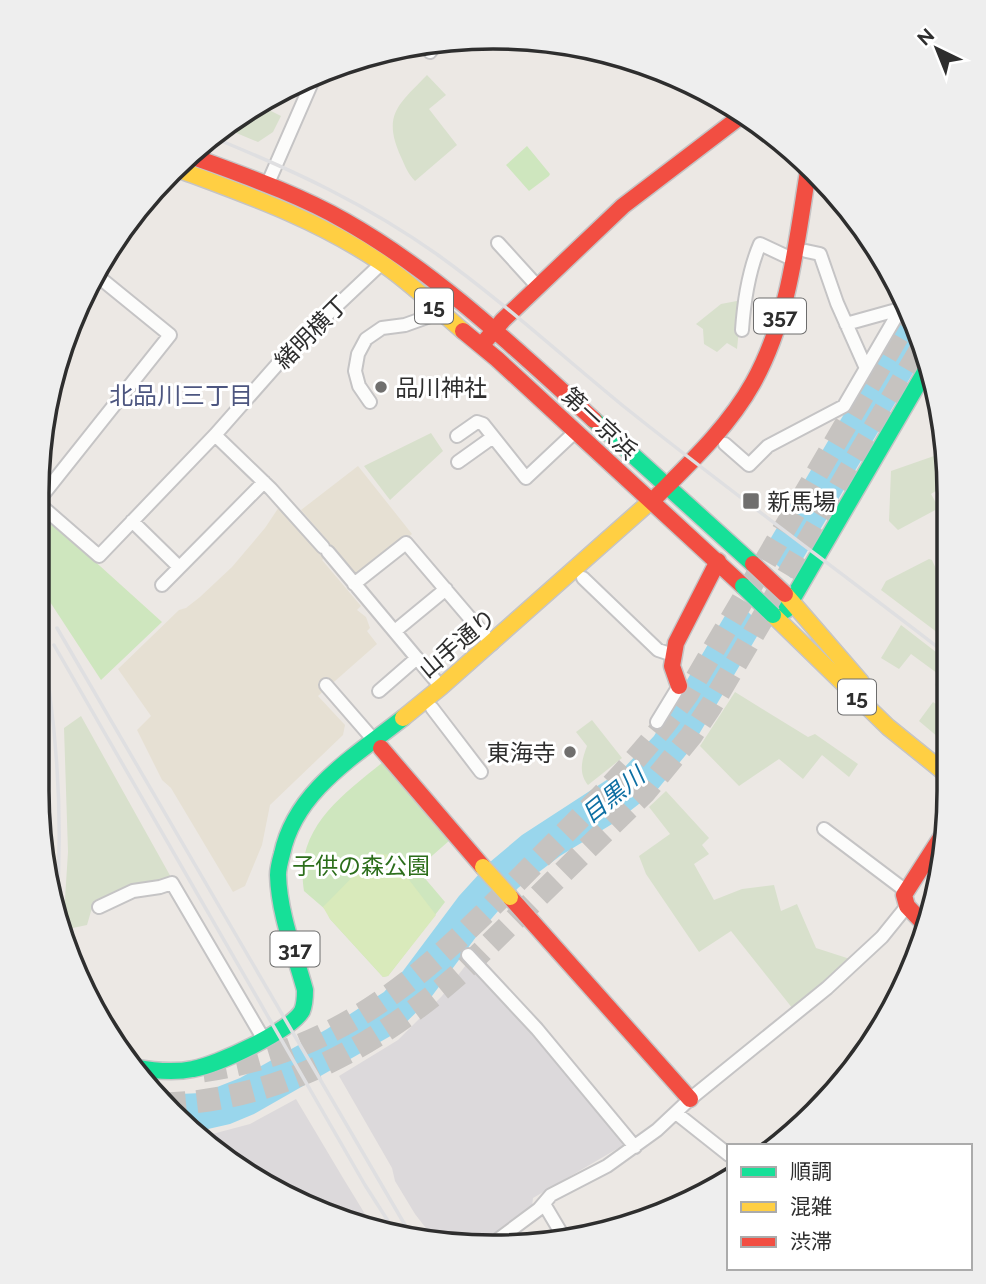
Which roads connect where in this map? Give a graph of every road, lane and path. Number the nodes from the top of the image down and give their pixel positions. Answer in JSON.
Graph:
{"nodes":[{"id":1,"x":309,"y":90,"type":"edge"},
{"id":2,"x":735,"y":121,"type":"edge"},
{"id":3,"x":200,"y":159,"type":"edge"},
{"id":4,"x":186,"y":172,"type":"edge"},
{"id":5,"x":808,"y":180,"type":"edge"},
{"id":6,"x":268,"y":183,"type":"junction"},
{"id":7,"x":817,"y":189,"type":"edge"},
{"id":8,"x":498,"y":243,"type":"dead end"},
{"id":9,"x":799,"y":255,"type":"junction"},
{"id":10,"x":382,"y":263,"type":"junction"},
{"id":11,"x":103,"y":281,"type":"edge"},
{"id":12,"x":538,"y":287,"type":"junction"},
{"id":13,"x":435,"y":307,"type":"junction"},
{"id":14,"x":897,"y":311,"type":"edge"},
{"id":15,"x":900,"y":316,"type":"edge"},
{"id":16,"x":846,"y":324,"type":"junction"},
{"id":17,"x":742,"y":330,"type":"dead end"},
{"id":18,"x":493,"y":332,"type":"junction"},
{"id":19,"x":481,"y":346,"type":"junction"},
{"id":20,"x":866,"y":366,"type":"junction"},
{"id":21,"x":922,"y":377,"type":"edge"},
{"id":22,"x":370,"y":402,"type":"dead end"},
{"id":23,"x":575,"y":432,"type":"junction"},
{"id":24,"x":215,"y":435,"type":"junction"},
{"id":25,"x":457,"y":436,"type":"dead end"},
{"id":26,"x":493,"y":437,"type":"junction"},
{"id":27,"x":726,"y":444,"type":"junction"},
{"id":28,"x":458,"y":462,"type":"dead end"},
{"id":29,"x":264,"y":482,"type":"junction"},
{"id":30,"x":49,"y":488,"type":"edge"},
{"id":31,"x":671,"y":491,"type":"junction"},
{"id":32,"x":656,"y":506,"type":"junction"},
{"id":33,"x":49,"y":512,"type":"edge"},
{"id":34,"x":132,"y":521,"type":"junction"},
{"id":35,"x":718,"y":561,"type":"junction"},
{"id":36,"x":179,"y":567,"type":"junction"},
{"id":37,"x":583,"y":578,"type":"junction"},
{"id":38,"x":354,"y":584,"type":"junction"},
{"id":39,"x":162,"y":585,"type":"dead end"},
{"id":40,"x":446,"y":589,"type":"junction"},
{"id":41,"x":789,"y":597,"type":"junction"},
{"id":42,"x":776,"y":618,"type":"junction"},
{"id":43,"x":394,"y":631,"type":"junction"},
{"id":44,"x":492,"y":644,"type":"junction"},
{"id":45,"x":673,"y":655,"type":"junction"},
{"id":46,"x":417,"y":658,"type":"junction"},
{"id":47,"x":326,"y":685,"type":"dead end"},
{"id":48,"x":679,"y":686,"type":"joint"},
{"id":49,"x":441,"y":687,"type":"junction"},
{"id":50,"x":379,"y":691,"type":"dead end"},
{"id":51,"x":432,"y":708,"type":"junction"},
{"id":52,"x":657,"y":722,"type":"dead end"},
{"id":53,"x":378,"y":744,"type":"junction"},
{"id":54,"x":937,"y":751,"type":"edge"},
{"id":55,"x":937,"y":767,"type":"edge"},
{"id":56,"x":481,"y":772,"type":"dead end"},
{"id":57,"x":824,"y":829,"type":"dead end"},
{"id":58,"x":932,"y":853,"type":"edge"},
{"id":59,"x":906,"y":899,"type":"junction"},
{"id":60,"x":99,"y":906,"type":"dead end"},
{"id":61,"x":919,"y":915,"type":"edge"},
{"id":62,"x":468,"y":955,"type":"dead end"},
{"id":63,"x":263,"y":1038,"type":"junction"},
{"id":64,"x":147,"y":1069,"type":"edge"},
{"id":65,"x":156,"y":1080,"type":"edge"},
{"id":66,"x":690,"y":1099,"type":"junction"},
{"id":67,"x":676,"y":1113,"type":"junction"},
{"id":68,"x":635,"y":1147,"type":"junction"},
{"id":69,"x":727,"y":1153,"type":"edge"},
{"id":70,"x":544,"y":1204,"type":"junction"},
{"id":71,"x":559,"y":1230,"type":"edge"},
{"id":72,"x":504,"y":1235,"type":"edge"}],
"edges":[{"from":1,"to":6,"type":"street"},
{"from":2,"to":12,"type":"main road"},
{"from":3,"to":6,"type":"main road","name":"第一京浜","number":"15"},
{"from":4,"to":10,"type":"main road","name":"第一京浜","number":"15"},
{"from":5,"to":9,"type":"main road","name":"山手通り","number":"357"},
{"from":6,"to":18,"type":"main road","name":"第一京浜","number":"15"},
{"from":7,"to":9,"type":"main road","name":"山手通り","number":"357"},
{"from":8,"to":12,"type":"street"},
{"from":9,"to":16,"type":"street"},
{"from":9,"to":17,"type":"street"},
{"from":9,"to":27,"type":"main road","name":"山手通り","number":"357"},
{"from":9,"to":31,"type":"main road","name":"山手通り","number":"357"},
{"from":10,"to":13,"type":"main road","name":"第一京浜","number":"15"},
{"from":10,"to":24,"type":"street","name":"緒明横丁"},
{"from":11,"to":30,"type":"street"},
{"from":12,"to":18,"type":"main road"},
{"from":13,"to":19,"type":"main road","name":"第一京浜","number":"15"},
{"from":13,"to":22,"type":"street"},
{"from":14,"to":16,"type":"street"},
{"from":15,"to":20,"type":"street"},
{"from":16,"to":20,"type":"street"},
{"from":18,"to":19,"type":"main road"},
{"from":18,"to":31,"type":"main road","name":"第一京浜","number":"15"},
{"from":19,"to":23,"type":"main road","name":"第一京浜","number":"15"},
{"from":20,"to":27,"type":"street"},
{"from":21,"to":41,"type":"main road"},
{"from":23,"to":26,"type":"street"},
{"from":23,"to":32,"type":"main road","name":"第一京浜","number":"15"},
{"from":24,"to":29,"type":"street"},
{"from":24,"to":34,"type":"street","name":"緒明横丁"},
{"from":25,"to":26,"type":"street"},
{"from":26,"to":28,"type":"street"},
{"from":27,"to":31,"type":"main road","name":"山手通り","number":"357"},
{"from":29,"to":36,"type":"street"},
{"from":29,"to":38,"type":"street"},
{"from":31,"to":32,"type":"main road","name":"山手通り","number":"357"},
{"from":31,"to":41,"type":"main road","name":"第一京浜","number":"15","bridge":true},
{"from":32,"to":35,"type":"main road","name":"第一京浜","number":"15"},
{"from":32,"to":37,"type":"main road","name":"山手通り","number":"317"},
{"from":32,"to":44,"type":"main road","name":"山手通り","number":"317"},
{"from":33,"to":34,"type":"street","name":"緒明横丁"},
{"from":34,"to":36,"type":"street"},
{"from":35,"to":42,"type":"main road","name":"第一京浜","number":"15","bridge":true},
{"from":35,"to":45,"type":"main road"},
{"from":36,"to":39,"type":"street"},
{"from":37,"to":45,"type":"street"},
{"from":37,"to":51,"type":"main road","name":"山手通り","number":"317"},
{"from":38,"to":40,"type":"street"},
{"from":38,"to":43,"type":"street"},
{"from":40,"to":43,"type":"street"},
{"from":40,"to":44,"type":"street"},
{"from":41,"to":42,"type":"main road"},
{"from":41,"to":54,"type":"main road","name":"第一京浜","number":"15"},
{"from":42,"to":55,"type":"main road","name":"第一京浜","number":"15"},
{"from":43,"to":46,"type":"street"},
{"from":44,"to":49,"type":"main road","name":"山手通り","number":"317"},
{"from":45,"to":48,"type":"main road"},
{"from":46,"to":49,"type":"street"},
{"from":46,"to":50,"type":"street"},
{"from":47,"to":53,"type":"street"},
{"from":48,"to":52,"type":"street"},
{"from":49,"to":53,"type":"main road","name":"山手通り","number":"317"},
{"from":51,"to":53,"type":"main road","name":"山手通り","number":"317"},
{"from":51,"to":56,"type":"street"},
{"from":53,"to":63,"type":"main road","name":"山手通り","number":"317"},
{"from":53,"to":65,"type":"main road","name":"山手通り","number":"317"},
{"from":53,"to":66,"type":"main road","bridge":true},
{"from":57,"to":59,"type":"street"},
{"from":58,"to":59,"type":"main road"},
{"from":59,"to":61,"type":"main road"},
{"from":59,"to":66,"type":"street"},
{"from":60,"to":63,"type":"street"},
{"from":62,"to":68,"type":"street"},
{"from":63,"to":64,"type":"main road","name":"山手通り","number":"317"},
{"from":66,"to":67,"type":"street"},
{"from":67,"to":68,"type":"street"},
{"from":67,"to":69,"type":"street"},
{"from":68,"to":70,"type":"street"},
{"from":70,"to":71,"type":"street"},
{"from":70,"to":72,"type":"street"}]}
